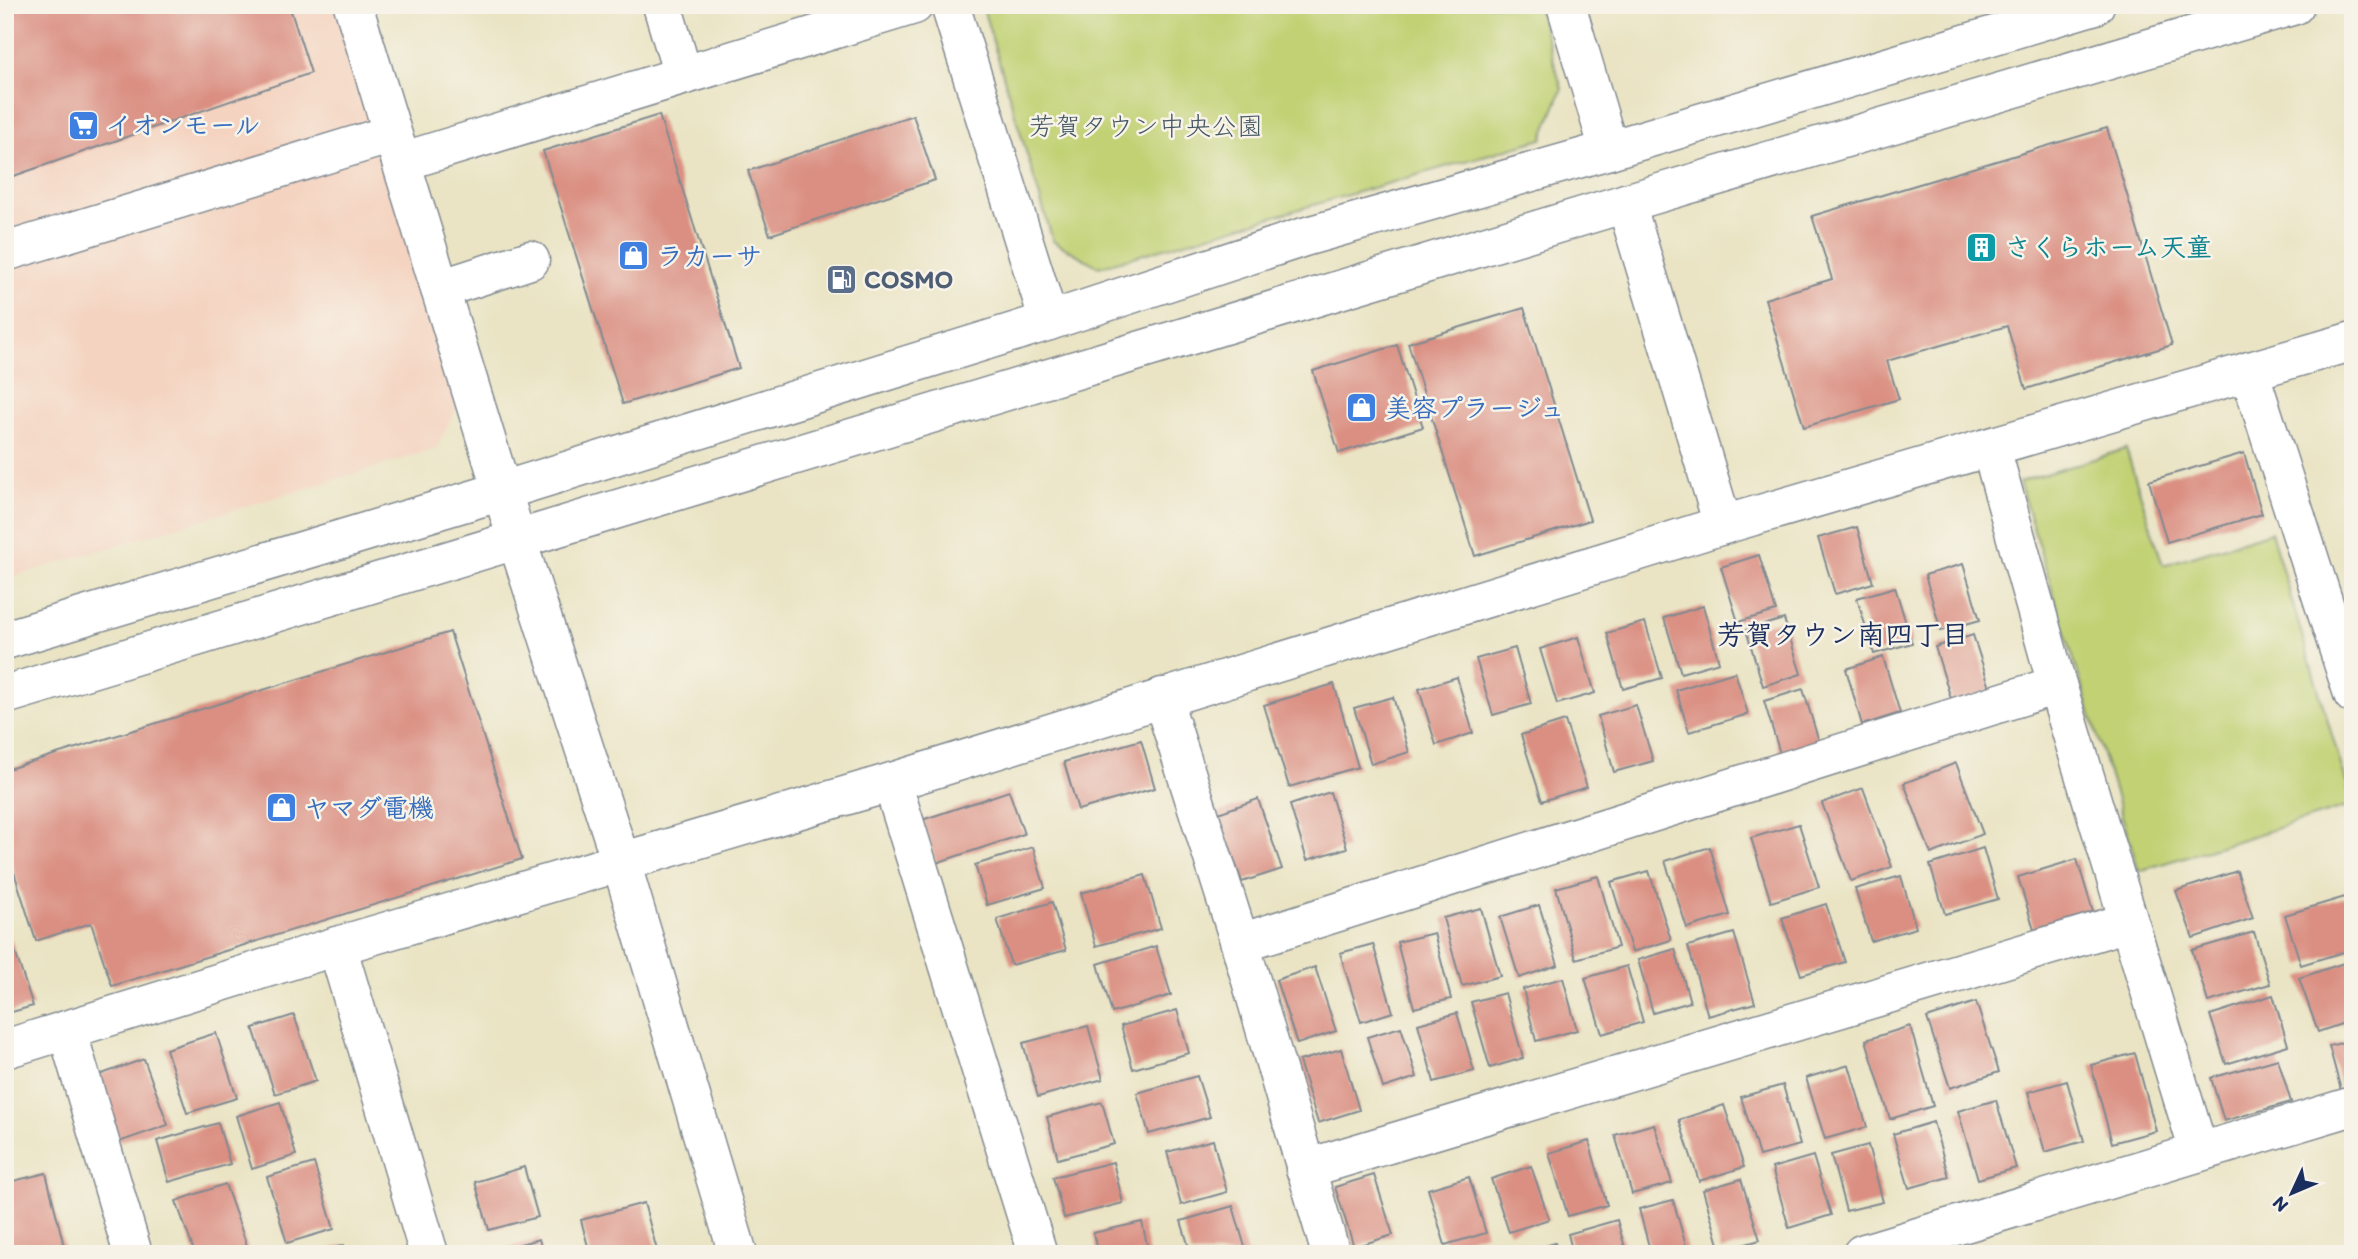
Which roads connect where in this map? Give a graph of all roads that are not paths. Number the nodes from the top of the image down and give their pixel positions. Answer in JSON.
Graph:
{"nodes":[{"id":1,"x":353,"y":5,"type":"edge"},
{"id":2,"x":662,"y":5,"type":"edge"},
{"id":3,"x":914,"y":5,"type":"edge"},
{"id":4,"x":950,"y":5,"type":"edge"},
{"id":5,"x":1566,"y":5,"type":"edge"},
{"id":6,"x":2095,"y":5,"type":"edge"},
{"id":7,"x":2295,"y":5,"type":"edge"},
{"id":8,"x":683,"y":75,"type":"junction"},
{"id":9,"x":397,"y":148,"type":"junction"},
{"id":10,"x":1609,"y":150,"type":"junction"},
{"id":11,"x":1626,"y":203,"type":"junction"},
{"id":12,"x":5,"y":251,"type":"edge"},
{"id":13,"x":530,"y":260,"type":"dead end"},
{"id":14,"x":440,"y":289,"type":"junction"},
{"id":15,"x":1049,"y":321,"type":"junction"},
{"id":16,"x":2353,"y":341,"type":"edge"},
{"id":17,"x":2249,"y":371,"type":"junction"},
{"id":18,"x":1992,"y":448,"type":"junction"},
{"id":19,"x":502,"y":491,"type":"junction"},
{"id":20,"x":1723,"y":524,"type":"junction"},
{"id":21,"x":517,"y":540,"type":"junction"},
{"id":22,"x":5,"y":640,"type":"edge"},
{"id":23,"x":2057,"y":685,"type":"junction"},
{"id":24,"x":2353,"y":694,"type":"edge"},
{"id":25,"x":5,"y":695,"type":"edge"},
{"id":26,"x":1162,"y":697,"type":"junction"},
{"id":27,"x":892,"y":782,"type":"junction"},
{"id":28,"x":621,"y":862,"type":"junction"},
{"id":29,"x":2128,"y":922,"type":"junction"},
{"id":30,"x":1240,"y":943,"type":"junction"},
{"id":31,"x":337,"y":946,"type":"junction"},
{"id":32,"x":67,"y":1030,"type":"junction"},
{"id":33,"x":5,"y":1049,"type":"edge"},
{"id":34,"x":2353,"y":1106,"type":"edge"},
{"id":35,"x":2199,"y":1152,"type":"junction"},
{"id":36,"x":1305,"y":1169,"type":"junction"},
{"id":37,"x":131,"y":1253,"type":"edge"},
{"id":38,"x":429,"y":1254,"type":"edge"},
{"id":39,"x":738,"y":1254,"type":"edge"},
{"id":40,"x":1038,"y":1254,"type":"edge"},
{"id":41,"x":1331,"y":1254,"type":"edge"},
{"id":42,"x":1862,"y":1254,"type":"edge"}],
"edges":[{"from":1,"to":9,"type":"street"},
{"from":2,"to":8,"type":"street"},
{"from":3,"to":8,"type":"street"},
{"from":4,"to":15,"type":"street"},
{"from":5,"to":10,"type":"street"},
{"from":6,"to":10,"type":"street"},
{"from":7,"to":11,"type":"street"},
{"from":8,"to":9,"type":"street"},
{"from":9,"to":12,"type":"street"},
{"from":9,"to":14,"type":"street"},
{"from":10,"to":15,"type":"street"},
{"from":11,"to":20,"type":"street"},
{"from":11,"to":21,"type":"street"},
{"from":13,"to":14,"type":"street"},
{"from":14,"to":19,"type":"street"},
{"from":15,"to":19,"type":"street"},
{"from":16,"to":17,"type":"street"},
{"from":17,"to":18,"type":"street"},
{"from":17,"to":24,"type":"street"},
{"from":18,"to":20,"type":"street"},
{"from":18,"to":23,"type":"street"},
{"from":19,"to":21,"type":"street"},
{"from":19,"to":22,"type":"street"},
{"from":20,"to":26,"type":"street"},
{"from":21,"to":25,"type":"street"},
{"from":21,"to":28,"type":"street"},
{"from":23,"to":29,"type":"street"},
{"from":23,"to":30,"type":"street"},
{"from":26,"to":27,"type":"street"},
{"from":26,"to":30,"type":"street"},
{"from":27,"to":28,"type":"street"},
{"from":27,"to":40,"type":"street"},
{"from":28,"to":31,"type":"street"},
{"from":28,"to":39,"type":"street"},
{"from":29,"to":35,"type":"street"},
{"from":29,"to":36,"type":"street"},
{"from":30,"to":36,"type":"street"},
{"from":31,"to":32,"type":"street"},
{"from":31,"to":38,"type":"street"},
{"from":32,"to":33,"type":"street"},
{"from":32,"to":37,"type":"street"},
{"from":34,"to":35,"type":"street"},
{"from":35,"to":42,"type":"street"},
{"from":36,"to":41,"type":"street"}]}
